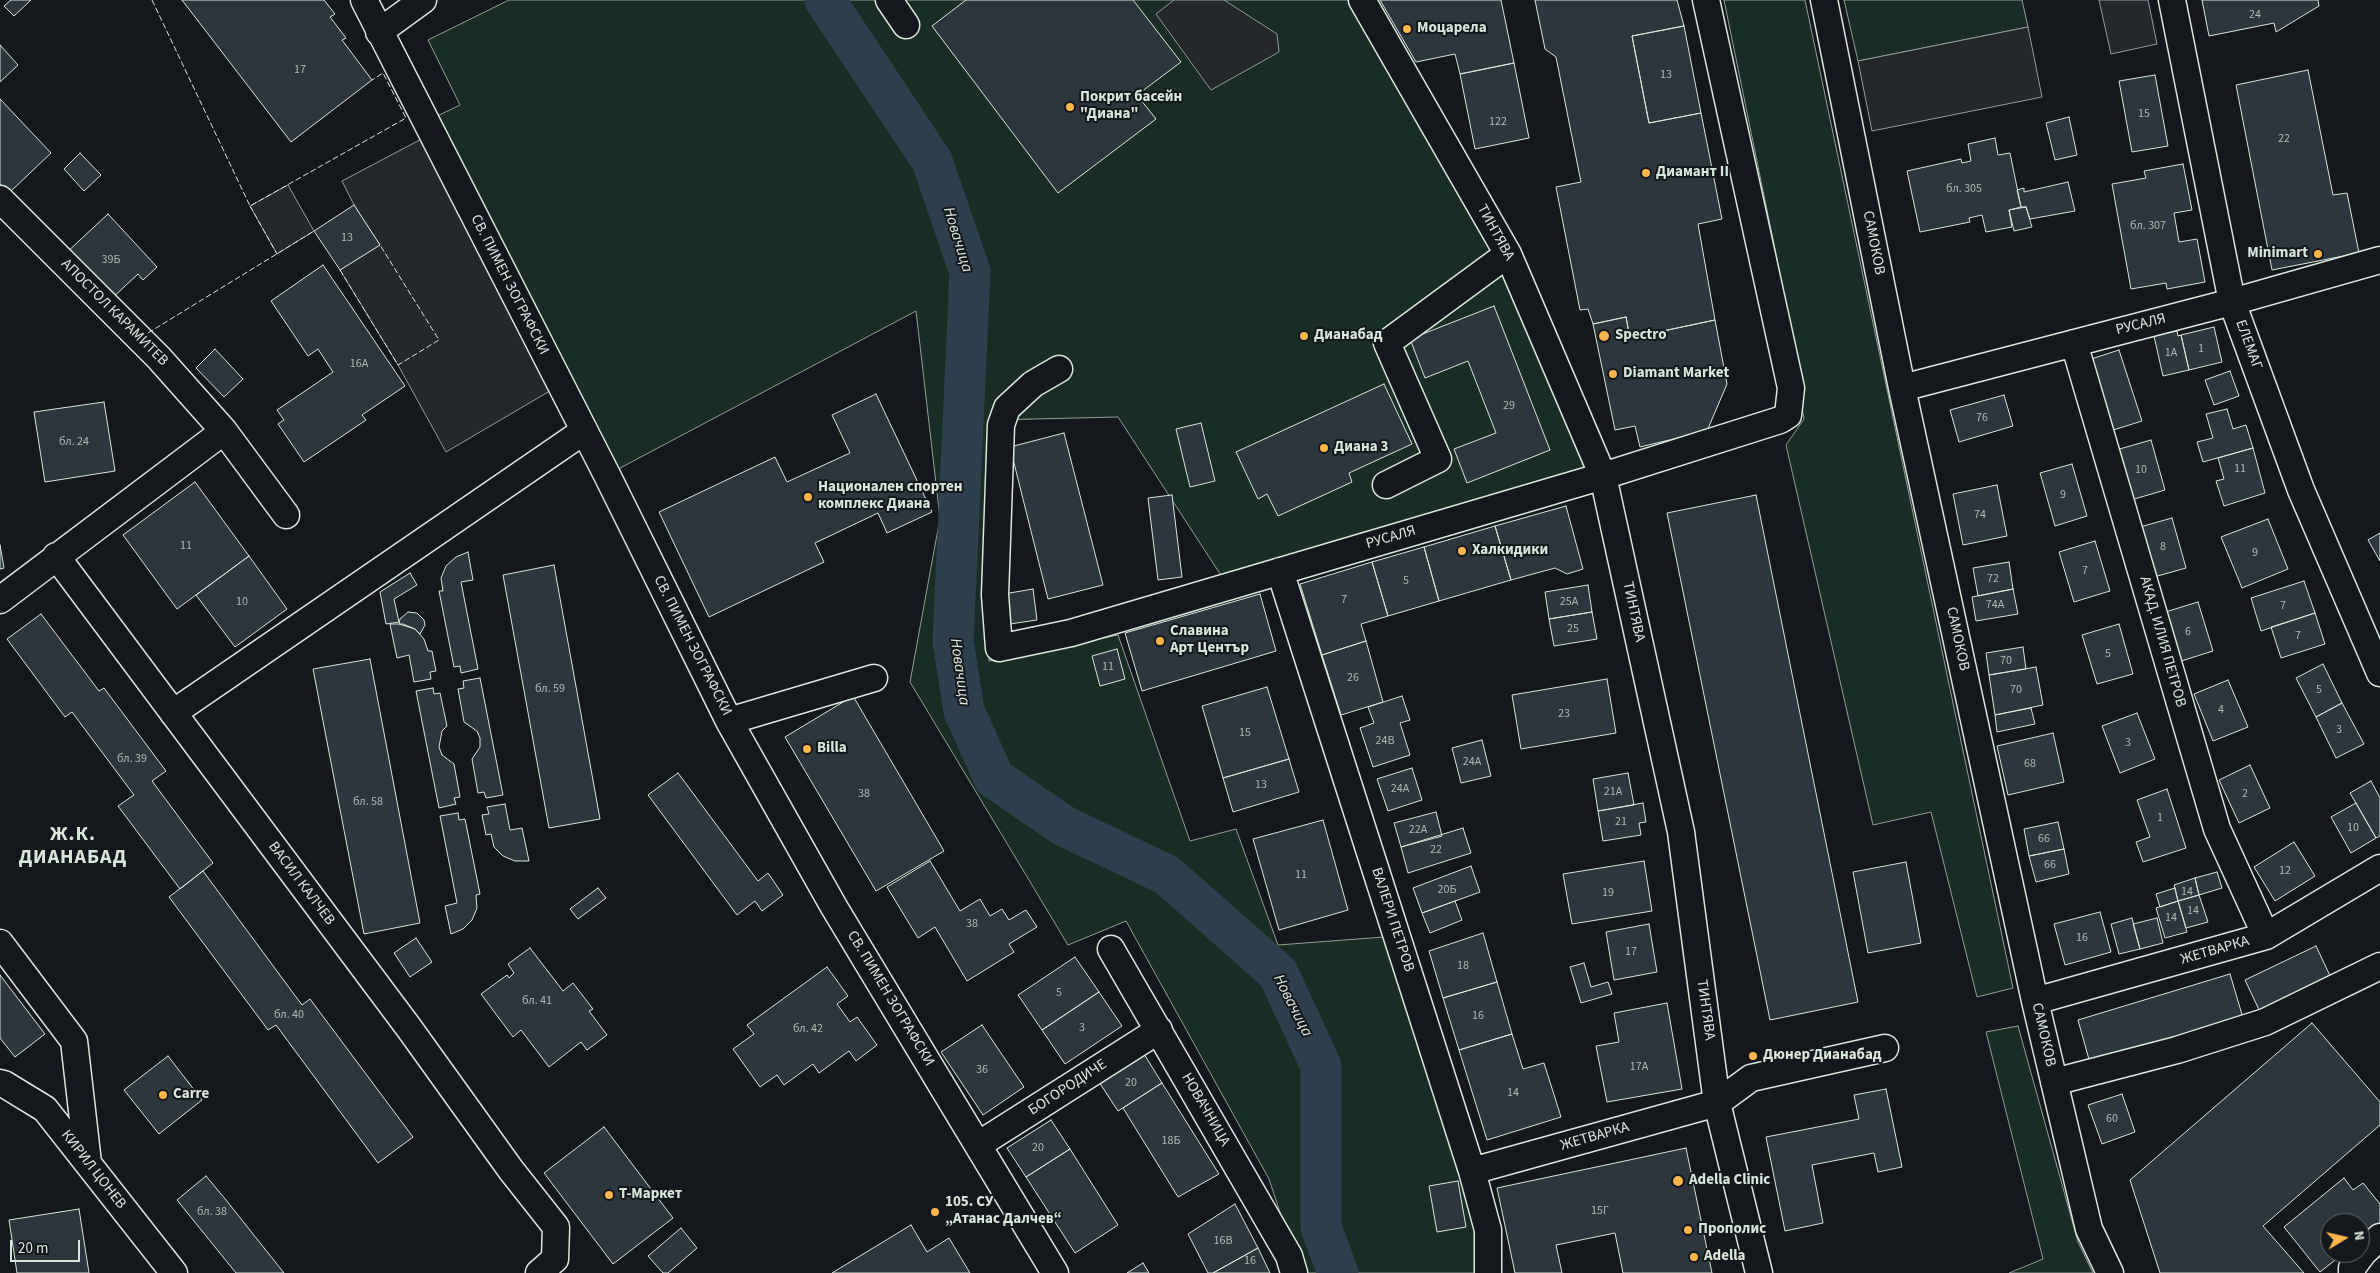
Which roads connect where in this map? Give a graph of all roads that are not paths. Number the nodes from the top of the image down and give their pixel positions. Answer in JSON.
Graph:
{"nodes":[{"id":1,"x":364,"y":0,"type":"edge"},
{"id":2,"x":422,"y":0,"type":"edge"},
{"id":3,"x":889,"y":0,"type":"edge"},
{"id":4,"x":1362,"y":0,"type":"edge"},
{"id":5,"x":1706,"y":0,"type":"edge"},
{"id":6,"x":1824,"y":0,"type":"edge"},
{"id":7,"x":2172,"y":0,"type":"edge"},
{"id":8,"x":906,"y":25,"type":"dead end"},
{"id":9,"x":379,"y":32,"type":"junction"},
{"id":10,"x":0,"y":199,"type":"edge"},
{"id":11,"x":1508,"y":254,"type":"junction"},
{"id":12,"x":2380,"y":260,"type":"edge"},
{"id":13,"x":2232,"y":302,"type":"junction"},
{"id":14,"x":2074,"y":342,"type":"junction"},
{"id":15,"x":1059,"y":369,"type":"dead end"},
{"id":16,"x":1902,"y":388,"type":"junction"},
{"id":17,"x":224,"y":431,"type":"junction"},
{"id":18,"x":584,"y":431,"type":"junction"},
{"id":19,"x":1604,"y":476,"type":"junction"},
{"id":20,"x":1386,"y":485,"type":"dead end"},
{"id":21,"x":286,"y":515,"type":"dead end"},
{"id":22,"x":56,"y":556,"type":"junction"},
{"id":23,"x":1280,"y":571,"type":"junction"},
{"id":24,"x":0,"y":600,"type":"edge"},
{"id":25,"x":2380,"y":673,"type":"edge"},
{"id":26,"x":874,"y":678,"type":"dead end"},
{"id":27,"x":173,"y":713,"type":"junction"},
{"id":28,"x":730,"y":722,"type":"junction"},
{"id":29,"x":2380,"y":868,"type":"edge"},
{"id":30,"x":2266,"y":936,"type":"junction"},
{"id":31,"x":0,"y":943,"type":"edge"},
{"id":32,"x":1111,"y":949,"type":"dead end"},
{"id":33,"x":2380,"y":966,"type":"edge"},
{"id":34,"x":2035,"y":1002,"type":"junction"},
{"id":35,"x":1159,"y":1030,"type":"junction"},
{"id":36,"x":1884,"y":1048,"type":"dead end"},
{"id":37,"x":2054,"y":1082,"type":"junction"},
{"id":38,"x":0,"y":1083,"type":"edge"},
{"id":39,"x":1717,"y":1103,"type":"junction"},
{"id":40,"x":978,"y":1145,"type":"junction"},
{"id":41,"x":88,"y":1163,"type":"junction"},
{"id":42,"x":1472,"y":1171,"type":"junction"},
{"id":43,"x":2380,"y":1237,"type":"edge"},
{"id":44,"x":174,"y":1273,"type":"edge"},
{"id":45,"x":538,"y":1273,"type":"edge"},
{"id":46,"x":1055,"y":1273,"type":"edge"},
{"id":47,"x":1294,"y":1273,"type":"edge"},
{"id":48,"x":1488,"y":1273,"type":"edge"},
{"id":49,"x":1759,"y":1273,"type":"edge"},
{"id":50,"x":2110,"y":1273,"type":"edge"},
{"id":51,"x":2352,"y":1273,"type":"edge"}],
"edges":[{"from":1,"to":9,"type":"street","name":"СВ. ПИМЕН ЗОГРАФСКИ"},
{"from":2,"to":9,"type":"street"},
{"from":3,"to":8,"type":"street"},
{"from":4,"to":11,"type":"street","name":"ТИНТЯВА"},
{"from":5,"to":19,"type":"street","name":"РУСАЛЯ"},
{"from":6,"to":16,"type":"street","name":"САМОКОВ"},
{"from":7,"to":13,"type":"street","name":"ЕЛЕМАГ"},
{"from":9,"to":18,"type":"street","name":"СВ. ПИМЕН ЗОГРАФСКИ"},
{"from":10,"to":17,"type":"street","name":"АПОСТОЛ КАРАМИТЕВ"},
{"from":11,"to":19,"type":"street","name":"ТИНТЯВА"},
{"from":11,"to":20,"type":"street"},
{"from":12,"to":13,"type":"street","name":"РУСАЛЯ"},
{"from":13,"to":14,"type":"street","name":"РУСАЛЯ"},
{"from":13,"to":25,"type":"street","name":"ЕЛЕМАГ"},
{"from":14,"to":16,"type":"street","name":"РУСАЛЯ"},
{"from":14,"to":30,"type":"street","name":"АКАД. ИЛИЯ ПЕТРОВ"},
{"from":15,"to":23,"type":"street","name":"РУСАЛЯ"},
{"from":16,"to":34,"type":"street","name":"САМОКОВ"},
{"from":17,"to":21,"type":"street","name":"АПОСТОЛ КАРАМИТЕВ"},
{"from":17,"to":22,"type":"street"},
{"from":18,"to":27,"type":"street"},
{"from":18,"to":28,"type":"street","name":"СВ. ПИМЕН ЗОГРАФСКИ"},
{"from":19,"to":23,"type":"street","name":"РУСАЛЯ"},
{"from":19,"to":39,"type":"street","name":"ТИНТЯВА"},
{"from":22,"to":24,"type":"street"},
{"from":22,"to":27,"type":"street","name":"ВАСИЛ КАЛЧЕВ"},
{"from":23,"to":42,"type":"street","name":"ВАЛЕРИ ПЕТРОВ"},
{"from":26,"to":28,"type":"street"},
{"from":27,"to":45,"type":"street","name":"ВАСИЛ КАЛЧЕВ"},
{"from":28,"to":40,"type":"street","name":"СВ. ПИМЕН ЗОГРАФСКИ"},
{"from":29,"to":30,"type":"street","name":"ЖЕТВАРКА"},
{"from":30,"to":34,"type":"street","name":"ЖЕТВАРКА"},
{"from":31,"to":41,"type":"street"},
{"from":32,"to":35,"type":"street","name":"НОВАЧНИЦА"},
{"from":33,"to":37,"type":"street"},
{"from":34,"to":37,"type":"street","name":"САМОКОВ"},
{"from":35,"to":40,"type":"street","name":"БОГОРОДИЧЕ"},
{"from":35,"to":47,"type":"street","name":"НОВАЧНИЦА"},
{"from":36,"to":39,"type":"street"},
{"from":37,"to":50,"type":"street","name":"САМОКОВ"},
{"from":38,"to":41,"type":"street","name":"КИРИЛ ЦОНЕВ"},
{"from":39,"to":42,"type":"street","name":"ЖЕТВАРКА"},
{"from":39,"to":49,"type":"street","name":"ТИНТЯВА"},
{"from":40,"to":46,"type":"street","name":"СВ. ПИМЕН ЗОГРАФСКИ"},
{"from":41,"to":44,"type":"street","name":"КИРИЛ ЦОНЕВ"},
{"from":42,"to":48,"type":"street","name":"ВАЛЕРИ ПЕТРОВ"},
{"from":43,"to":51,"type":"street"}]}
